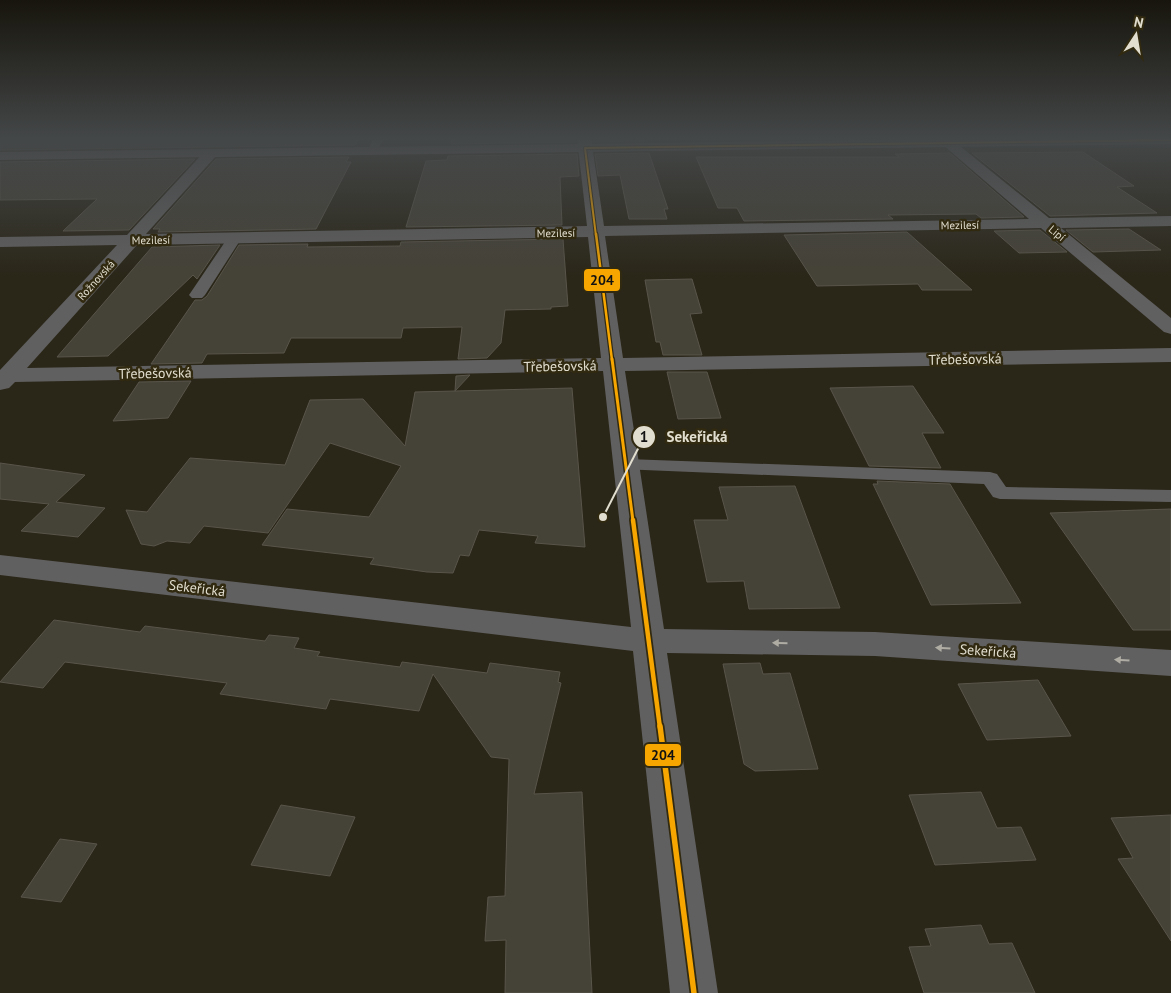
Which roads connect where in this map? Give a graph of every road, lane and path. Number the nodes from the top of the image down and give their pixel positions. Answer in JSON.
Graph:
{"nodes":[{"id":1,"x":182,"y":184,"type":"edge"},
{"id":2,"x":590,"y":184,"type":"edge"},
{"id":3,"x":997,"y":184,"type":"edge"},
{"id":4,"x":1171,"y":221,"type":"edge"},
{"id":5,"x":1045,"y":224,"type":"junction"},
{"id":6,"x":596,"y":232,"type":"junction"},
{"id":7,"x":234,"y":239,"type":"junction"},
{"id":8,"x":131,"y":240,"type":"junction"},
{"id":9,"x":0,"y":242,"type":"edge"},
{"id":10,"x":197,"y":295,"type":"dead end"},
{"id":11,"x":1171,"y":328,"type":"edge"},
{"id":12,"x":1171,"y":356,"type":"edge"},
{"id":13,"x":613,"y":365,"type":"junction"},
{"id":14,"x":5,"y":380,"type":"edge"},
{"id":15,"x":627,"y":465,"type":"junction"},
{"id":16,"x":1171,"y":496,"type":"edge"},
{"id":17,"x":0,"y":565,"type":"edge"},
{"id":18,"x":650,"y":641,"type":"junction"},
{"id":19,"x":1171,"y":663,"type":"edge"},
{"id":20,"x":694,"y":993,"type":"edge"}],
"edges":[{"from":1,"to":8,"type":"street","name":"Rožnovská"},
{"from":2,"to":6,"type":"street"},
{"from":3,"to":5,"type":"street","name":"Lipí"},
{"from":4,"to":5,"type":"street","name":"Mezilesí"},
{"from":5,"to":6,"type":"street","name":"Mezilesí"},
{"from":5,"to":11,"type":"street","name":"Lipí"},
{"from":6,"to":7,"type":"street","name":"Mezilesí"},
{"from":6,"to":13,"type":"street"},
{"from":7,"to":8,"type":"street","name":"Mezilesí"},
{"from":7,"to":10,"type":"lane"},
{"from":8,"to":9,"type":"street","name":"Mezilesí"},
{"from":8,"to":14,"type":"street","name":"Rožnovská"},
{"from":12,"to":13,"type":"street","name":"Třebešovská"},
{"from":13,"to":14,"type":"street","name":"Třebešovská"},
{"from":13,"to":15,"type":"street"},
{"from":15,"to":16,"type":"lane"},
{"from":15,"to":18,"type":"street"},
{"from":17,"to":18,"type":"street","name":"Sekeřická"},
{"from":19,"to":18,"type":"street","name":"Sekeřická","one_way":true},
{"from":18,"to":20,"type":"street"}]}
